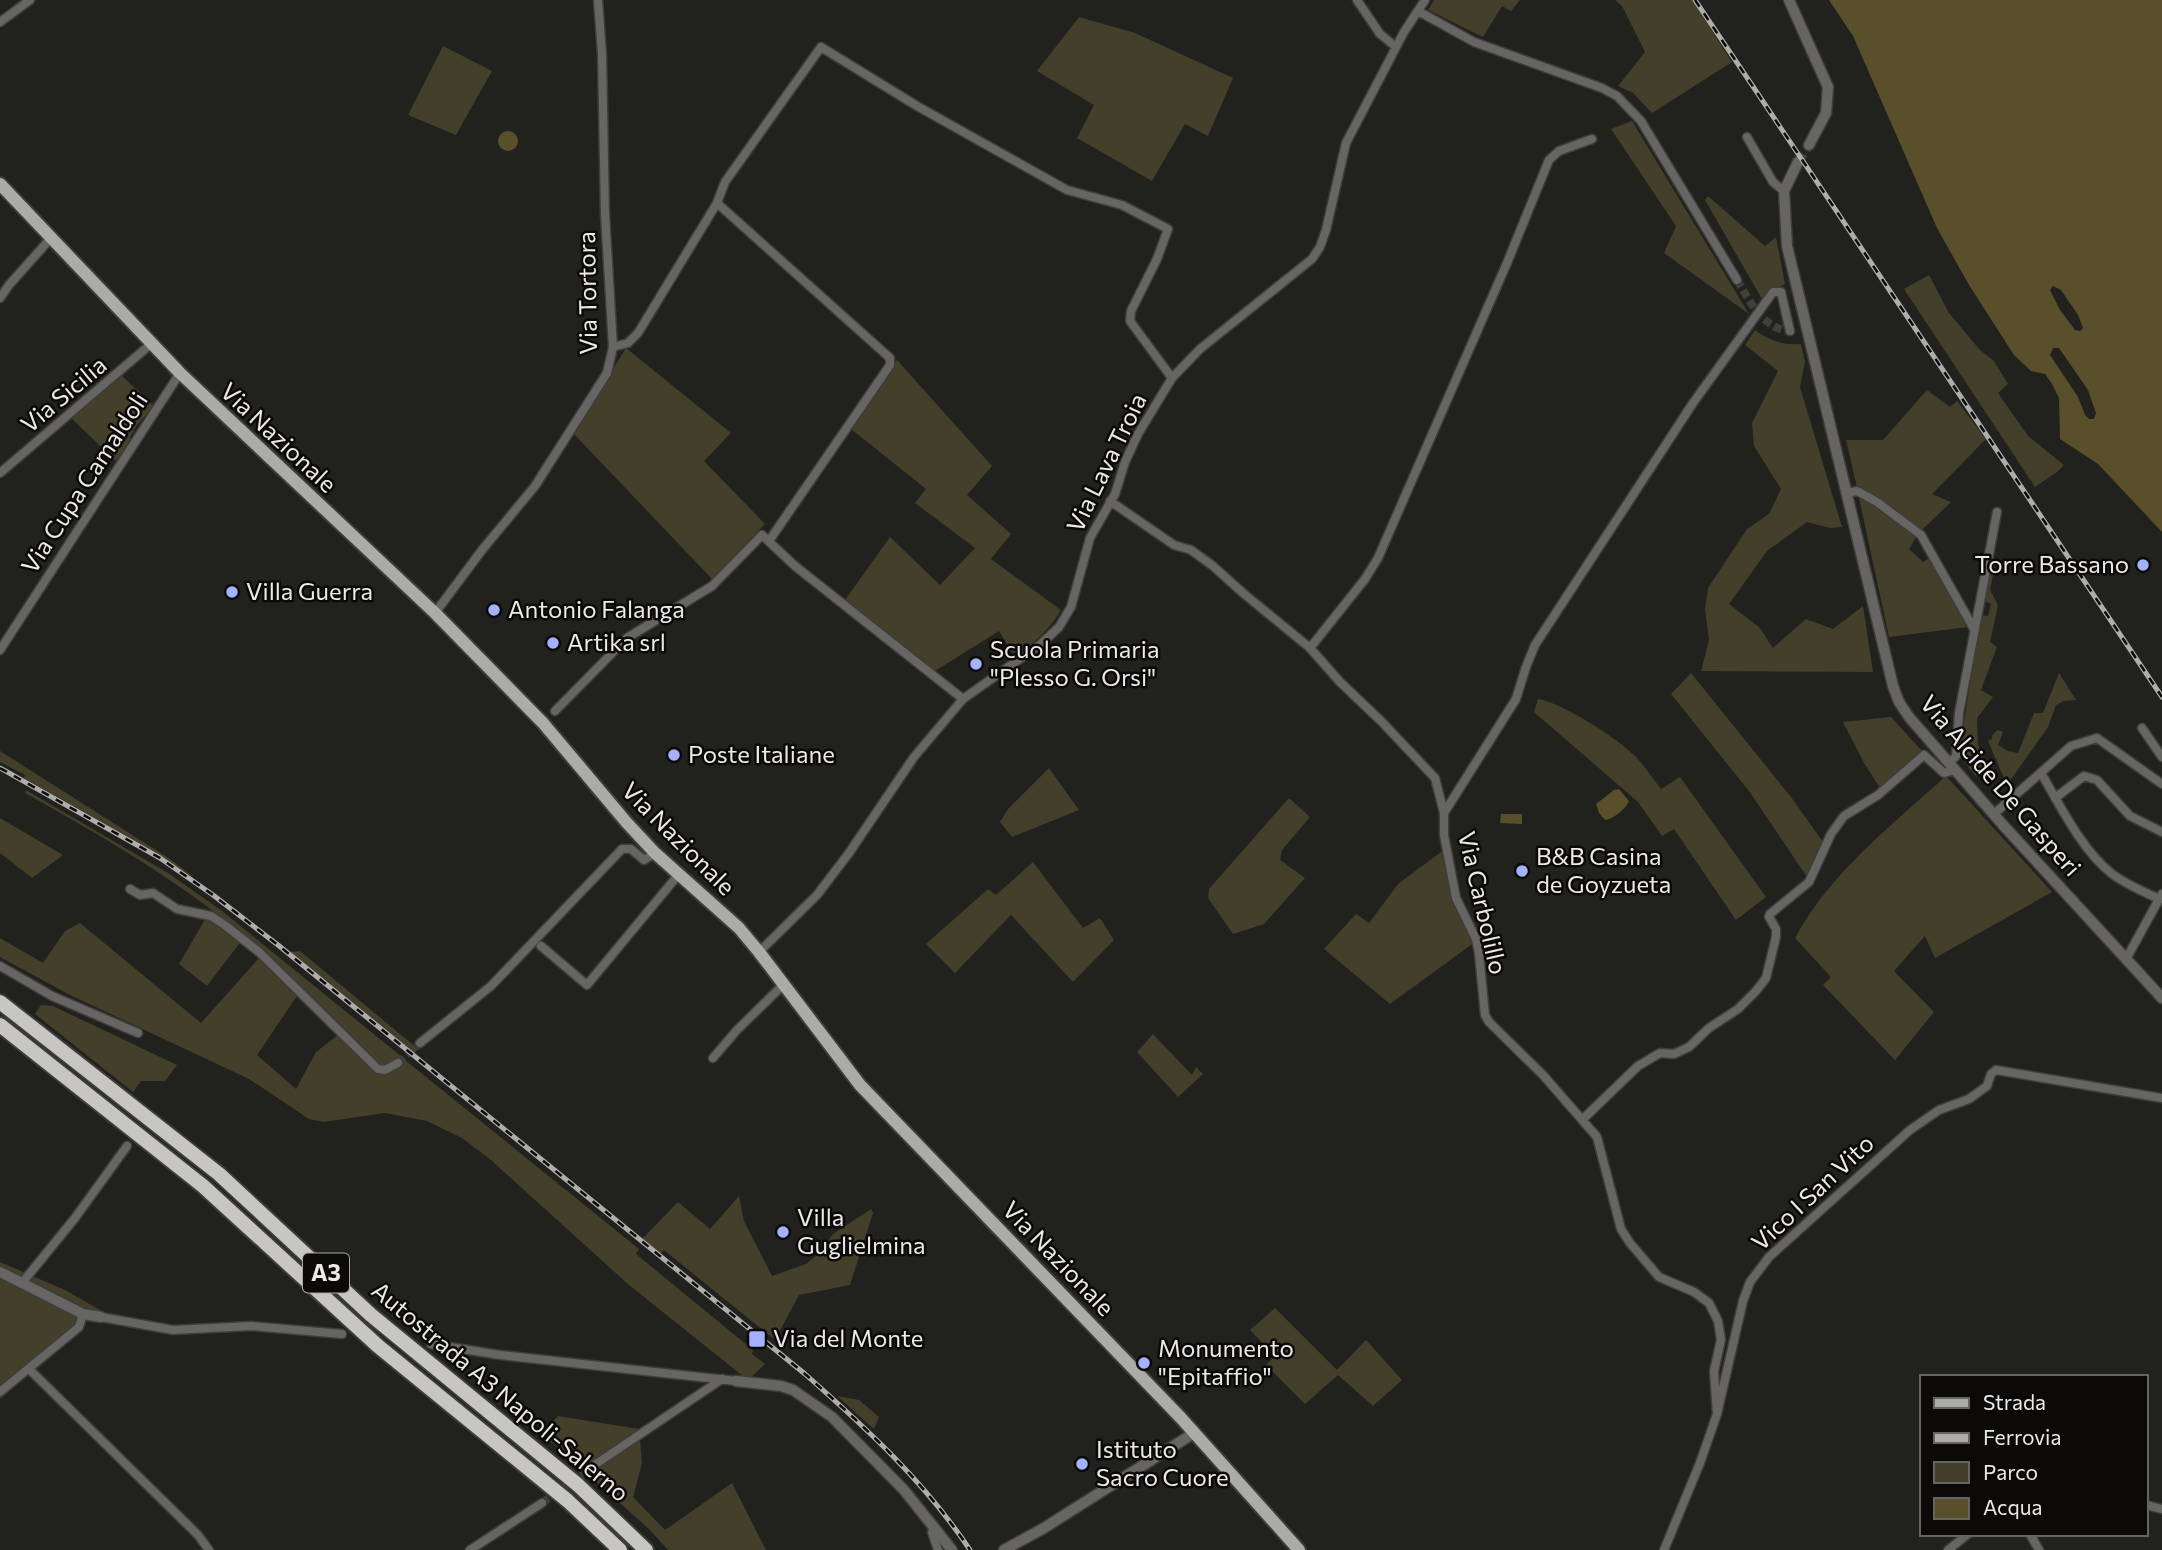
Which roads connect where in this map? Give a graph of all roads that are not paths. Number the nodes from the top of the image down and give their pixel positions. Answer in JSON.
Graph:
{"nodes":[{"id":1,"x":30,"y":0,"type":"edge"},
{"id":2,"x":598,"y":0,"type":"edge"},
{"id":3,"x":1357,"y":0,"type":"edge"},
{"id":4,"x":1425,"y":0,"type":"edge"},
{"id":5,"x":1789,"y":0,"type":"edge"},
{"id":6,"x":1418,"y":11,"type":"junction"},
{"id":7,"x":0,"y":22,"type":"edge"},
{"id":8,"x":1396,"y":47,"type":"junction"},
{"id":9,"x":1747,"y":137,"type":"dead end"},
{"id":10,"x":1592,"y":139,"type":"dead end"},
{"id":11,"x":1809,"y":145,"type":"tunnel mouth"},
{"id":12,"x":1798,"y":162,"type":"tunnel mouth"},
{"id":13,"x":0,"y":184,"type":"edge"},
{"id":14,"x":1784,"y":191,"type":"junction"},
{"id":15,"x":717,"y":203,"type":"junction"},
{"id":16,"x":51,"y":239,"type":"junction"},
{"id":17,"x":1737,"y":280,"type":"tunnel mouth"},
{"id":18,"x":0,"y":298,"type":"edge"},
{"id":19,"x":1806,"y":329,"type":"junction"},
{"id":20,"x":151,"y":344,"type":"junction"},
{"id":21,"x":613,"y":347,"type":"junction"},
{"id":22,"x":180,"y":373,"type":"junction"},
{"id":23,"x":1172,"y":378,"type":"junction"},
{"id":24,"x":0,"y":473,"type":"edge"},
{"id":25,"x":1846,"y":493,"type":"junction"},
{"id":26,"x":1110,"y":501,"type":"junction"},
{"id":27,"x":1997,"y":512,"type":"dead end"},
{"id":28,"x":769,"y":541,"type":"junction"},
{"id":29,"x":435,"y":613,"type":"junction"},
{"id":30,"x":1975,"y":629,"type":"junction"},
{"id":31,"x":1310,"y":648,"type":"junction"},
{"id":32,"x":0,"y":650,"type":"edge"},
{"id":33,"x":963,"y":699,"type":"junction"},
{"id":34,"x":550,"y":716,"type":"junction"},
{"id":35,"x":2142,"y":729,"type":"dead end"},
{"id":36,"x":2162,"y":757,"type":"edge"},
{"id":37,"x":1952,"y":766,"type":"junction"},
{"id":38,"x":2041,"y":773,"type":"junction"},
{"id":39,"x":2162,"y":784,"type":"edge"},
{"id":40,"x":2055,"y":798,"type":"junction"},
{"id":41,"x":1444,"y":813,"type":"junction"},
{"id":42,"x":1994,"y":814,"type":"junction"},
{"id":43,"x":2162,"y":832,"type":"edge"},
{"id":44,"x":655,"y":853,"type":"junction"},
{"id":45,"x":679,"y":874,"type":"junction"},
{"id":46,"x":130,"y":889,"type":"dead end"},
{"id":47,"x":2161,"y":897,"type":"edge"},
{"id":48,"x":541,"y":946,"type":"dead end"},
{"id":49,"x":759,"y":952,"type":"junction"},
{"id":50,"x":2126,"y":959,"type":"junction"},
{"id":51,"x":0,"y":966,"type":"edge"},
{"id":52,"x":784,"y":984,"type":"junction"},
{"id":53,"x":2162,"y":998,"type":"edge"},
{"id":54,"x":0,"y":1002,"type":"edge"},
{"id":55,"x":0,"y":1026,"type":"edge"},
{"id":56,"x":138,"y":1033,"type":"dead end"},
{"id":57,"x":420,"y":1044,"type":"tunnel mouth"},
{"id":58,"x":713,"y":1058,"type":"dead end"},
{"id":59,"x":398,"y":1063,"type":"dead end"},
{"id":60,"x":2162,"y":1098,"type":"edge"},
{"id":61,"x":1582,"y":1120,"type":"junction"},
{"id":62,"x":127,"y":1146,"type":"dead end"},
{"id":63,"x":0,"y":1272,"type":"edge"},
{"id":64,"x":22,"y":1283,"type":"junction"},
{"id":65,"x":83,"y":1314,"type":"junction"},
{"id":66,"x":101,"y":1317,"type":"joint"},
{"id":67,"x":342,"y":1334,"type":"dead end"},
{"id":68,"x":431,"y":1345,"type":"dead end"},
{"id":69,"x":29,"y":1369,"type":"junction"},
{"id":70,"x":722,"y":1379,"type":"junction"},
{"id":71,"x":736,"y":1381,"type":"joint"},
{"id":72,"x":0,"y":1392,"type":"edge"},
{"id":73,"x":1717,"y":1414,"type":"junction"},
{"id":74,"x":1194,"y":1433,"type":"junction"},
{"id":75,"x":587,"y":1470,"type":"tunnel mouth"},
{"id":76,"x":542,"y":1503,"type":"tunnel mouth"},
{"id":77,"x":935,"y":1527,"type":"junction"},
{"id":78,"x":1966,"y":1536,"type":"edge"},
{"id":79,"x":209,"y":1550,"type":"edge"},
{"id":80,"x":470,"y":1550,"type":"edge"},
{"id":81,"x":620,"y":1550,"type":"edge"},
{"id":82,"x":646,"y":1550,"type":"edge"},
{"id":83,"x":937,"y":1550,"type":"edge"},
{"id":84,"x":952,"y":1550,"type":"edge"},
{"id":85,"x":1003,"y":1550,"type":"edge"},
{"id":86,"x":1299,"y":1550,"type":"edge"},
{"id":87,"x":1664,"y":1550,"type":"edge"},
{"id":88,"x":1948,"y":1550,"type":"edge"}],
"edges":[{"from":1,"to":7,"type":"street"},
{"from":2,"to":21,"type":"street","name":"Via Tortora"},
{"from":3,"to":8,"type":"street"},
{"from":4,"to":6,"type":"street","name":"Via Lava Troia"},
{"from":5,"to":11,"type":"street"},
{"from":6,"to":8,"type":"street","name":"Via Lava Troia"},
{"from":6,"to":17,"type":"street"},
{"from":8,"to":23,"type":"street","name":"Via Lava Troia"},
{"from":9,"to":14,"type":"street"},
{"from":10,"to":31,"type":"street"},
{"from":12,"to":14,"type":"street"},
{"from":13,"to":16,"type":"main road","name":"Via Nazionale"},
{"from":14,"to":19,"type":"street","name":"Via Alcide De Gasperi"},
{"from":15,"to":21,"type":"street"},
{"from":15,"to":23,"type":"street"},
{"from":15,"to":28,"type":"street"},
{"from":16,"to":18,"type":"street"},
{"from":16,"to":20,"type":"main road","name":"Via Nazionale"},
{"from":19,"to":25,"type":"street","name":"Via Alcide De Gasperi"},
{"from":19,"to":41,"type":"street"},
{"from":20,"to":22,"type":"main road","name":"Via Nazionale"},
{"from":20,"to":24,"type":"street","name":"Via Sicilia"},
{"from":21,"to":29,"type":"street","name":"Via Tortora"},
{"from":22,"to":29,"type":"main road","name":"Via Nazionale"},
{"from":22,"to":32,"type":"street","name":"Via Cupa Camaldoli"},
{"from":23,"to":26,"type":"street","name":"Via Lava Troia"},
{"from":25,"to":30,"type":"street"},
{"from":25,"to":37,"type":"street","name":"Via Alcide De Gasperi"},
{"from":26,"to":31,"type":"street","name":"Via Carbolillo"},
{"from":26,"to":33,"type":"street","name":"Via Lava Troia"},
{"from":27,"to":30,"type":"street"},
{"from":28,"to":33,"type":"street"},
{"from":28,"to":34,"type":"street"},
{"from":29,"to":34,"type":"main road","name":"Via Nazionale"},
{"from":30,"to":37,"type":"street"},
{"from":31,"to":41,"type":"street","name":"Via Carbolillo"},
{"from":33,"to":49,"type":"street","name":"Via Lava Troia"},
{"from":34,"to":44,"type":"main road","name":"Via Nazionale"},
{"from":35,"to":36,"type":"street"},
{"from":37,"to":42,"type":"street","name":"Via Alcide De Gasperi"},
{"from":37,"to":61,"type":"street"},
{"from":38,"to":39,"type":"street"},
{"from":38,"to":40,"type":"street"},
{"from":38,"to":42,"type":"street"},
{"from":40,"to":43,"type":"street"},
{"from":40,"to":47,"type":"street"},
{"from":41,"to":61,"type":"street","name":"Via Carbolillo"},
{"from":42,"to":50,"type":"street","name":"Via Alcide De Gasperi"},
{"from":44,"to":45,"type":"main road","name":"Via Nazionale"},
{"from":44,"to":57,"type":"street"},
{"from":45,"to":48,"type":"street"},
{"from":45,"to":49,"type":"main road","name":"Via Nazionale"},
{"from":46,"to":59,"type":"street"},
{"from":47,"to":50,"type":"street"},
{"from":49,"to":52,"type":"main road","name":"Via Nazionale"},
{"from":50,"to":53,"type":"street","name":"Via Alcide De Gasperi"},
{"from":51,"to":56,"type":"street"},
{"from":52,"to":58,"type":"street"},
{"from":52,"to":74,"type":"main road","name":"Via Nazionale"},
{"from":54,"to":82,"type":"highway","name":"Autostrada A3 Napoli-Salerno","number":"A3"},
{"from":55,"to":81,"type":"highway","name":"Autostrada A3 Napoli-Salerno","number":"A3"},
{"from":60,"to":73,"type":"street","name":"Vico I San Vito"},
{"from":61,"to":73,"type":"street","name":"Via Carbolillo"},
{"from":62,"to":64,"type":"street"},
{"from":63,"to":64,"type":"street"},
{"from":64,"to":65,"type":"street"},
{"from":65,"to":66,"type":"street"},
{"from":65,"to":69,"type":"street"},
{"from":66,"to":67,"type":"street"},
{"from":68,"to":70,"type":"street"},
{"from":69,"to":72,"type":"street"},
{"from":69,"to":79,"type":"street"},
{"from":70,"to":71,"type":"street"},
{"from":70,"to":75,"type":"street"},
{"from":71,"to":77,"type":"street"},
{"from":73,"to":87,"type":"street","name":"Vico I San Vito"},
{"from":74,"to":85,"type":"street"},
{"from":74,"to":86,"type":"main road","name":"Via Nazionale"},
{"from":76,"to":80,"type":"street"},
{"from":77,"to":83,"type":"street"},
{"from":77,"to":84,"type":"street"},
{"from":78,"to":88,"type":"street"}]}
